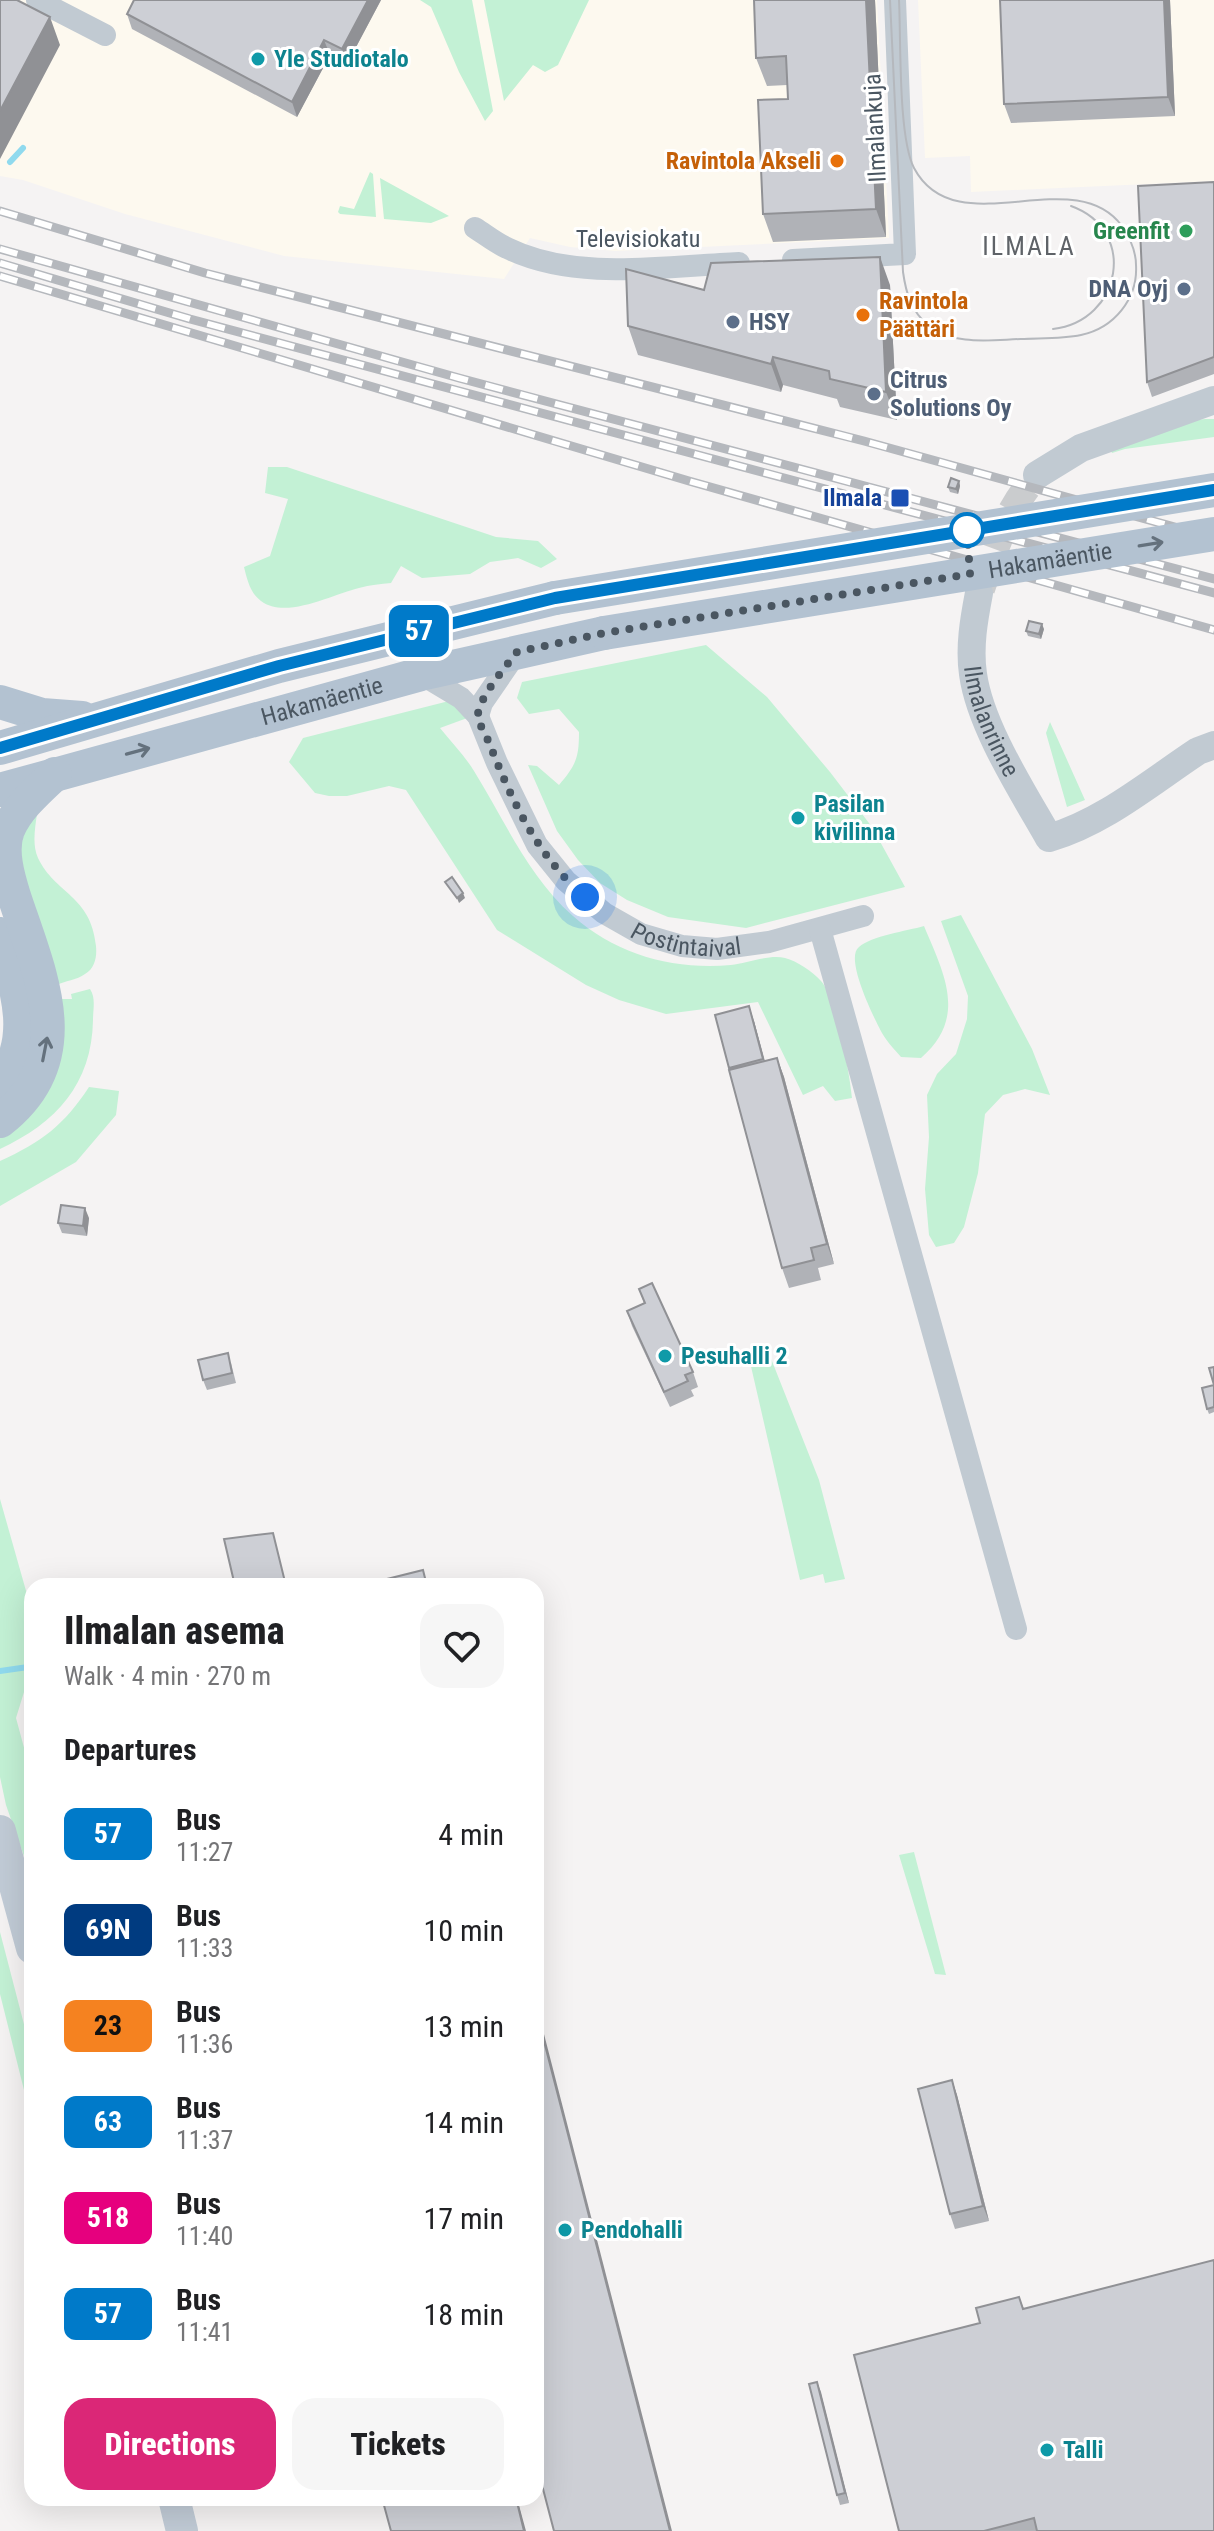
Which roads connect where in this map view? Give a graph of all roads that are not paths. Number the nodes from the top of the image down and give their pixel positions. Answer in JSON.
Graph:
{"nodes":[{"id":1,"x":37,"y":0,"type":"edge"},
{"id":2,"x":895,"y":0,"type":"edge"},
{"id":3,"x":105,"y":35,"type":"dead end"},
{"id":4,"x":475,"y":228,"type":"dead end"},
{"id":5,"x":905,"y":254,"type":"joint"},
{"id":6,"x":1214,"y":400,"type":"edge"},
{"id":7,"x":1037,"y":475,"type":"tunnel mouth"},
{"id":8,"x":1214,"y":490,"type":"edge"},
{"id":9,"x":1214,"y":534,"type":"edge"},
{"id":10,"x":979,"y":593,"type":"tunnel mouth"},
{"id":11,"x":517,"y":652,"type":"junction"},
{"id":12,"x":421,"y":674,"type":"junction"},
{"id":13,"x":0,"y":702,"type":"edge"},
{"id":14,"x":478,"y":716,"type":"junction"},
{"id":15,"x":46,"y":724,"type":"junction"},
{"id":16,"x":1214,"y":745,"type":"edge"},
{"id":17,"x":0,"y":748,"type":"edge"},
{"id":18,"x":59,"y":772,"type":"junction"},
{"id":19,"x":0,"y":790,"type":"edge"},
{"id":20,"x":863,"y":916,"type":"dead end"},
{"id":21,"x":820,"y":929,"type":"junction"},
{"id":22,"x":0,"y":934,"type":"edge"},
{"id":23,"x":0,"y":1083,"type":"edge"},
{"id":24,"x":0,"y":1121,"type":"edge"},
{"id":25,"x":1016,"y":1629,"type":"dead end"},
{"id":26,"x":0,"y":1831,"type":"edge"},
{"id":27,"x":24,"y":1919,"type":"edge"},
{"id":28,"x":176,"y":2506,"type":"edge"},
{"id":29,"x":182,"y":2531,"type":"edge"}],
"edges":[{"from":1,"to":3,"type":"street"},
{"from":2,"to":5,"type":"street","name":"Ilmalankuja"},
{"from":4,"to":5,"type":"street","name":"Televisiokatu"},
{"from":6,"to":7,"type":"street"},
{"from":8,"to":15,"type":"main road","name":"Hakamäentie","bridge":true},
{"from":11,"to":9,"type":"main road","name":"Hakamäentie","one_way":true,"bridge":true},
{"from":10,"to":16,"type":"street","name":"Ilmalanrinne"},
{"from":11,"to":12,"type":"main road","name":"Hakamäentie"},
{"from":11,"to":14,"type":"street"},
{"from":12,"to":14,"type":"street"},
{"from":18,"to":12,"type":"main road","name":"Hakamäentie","one_way":true},
{"from":13,"to":15,"type":"main road"},
{"from":14,"to":21,"type":"street","name":"Postintaival"},
{"from":15,"to":17,"type":"main road","name":"Hakamäentie"},
{"from":18,"to":19,"type":"main road","name":"Hakamäentie"},
{"from":24,"to":18,"type":"main road","one_way":true},
{"from":20,"to":21,"type":"street","name":"Postintaival"},
{"from":21,"to":25,"type":"street"},
{"from":22,"to":23,"type":"main road"},
{"from":26,"to":27,"type":"main road"},
{"from":28,"to":29,"type":"main road"}]}
